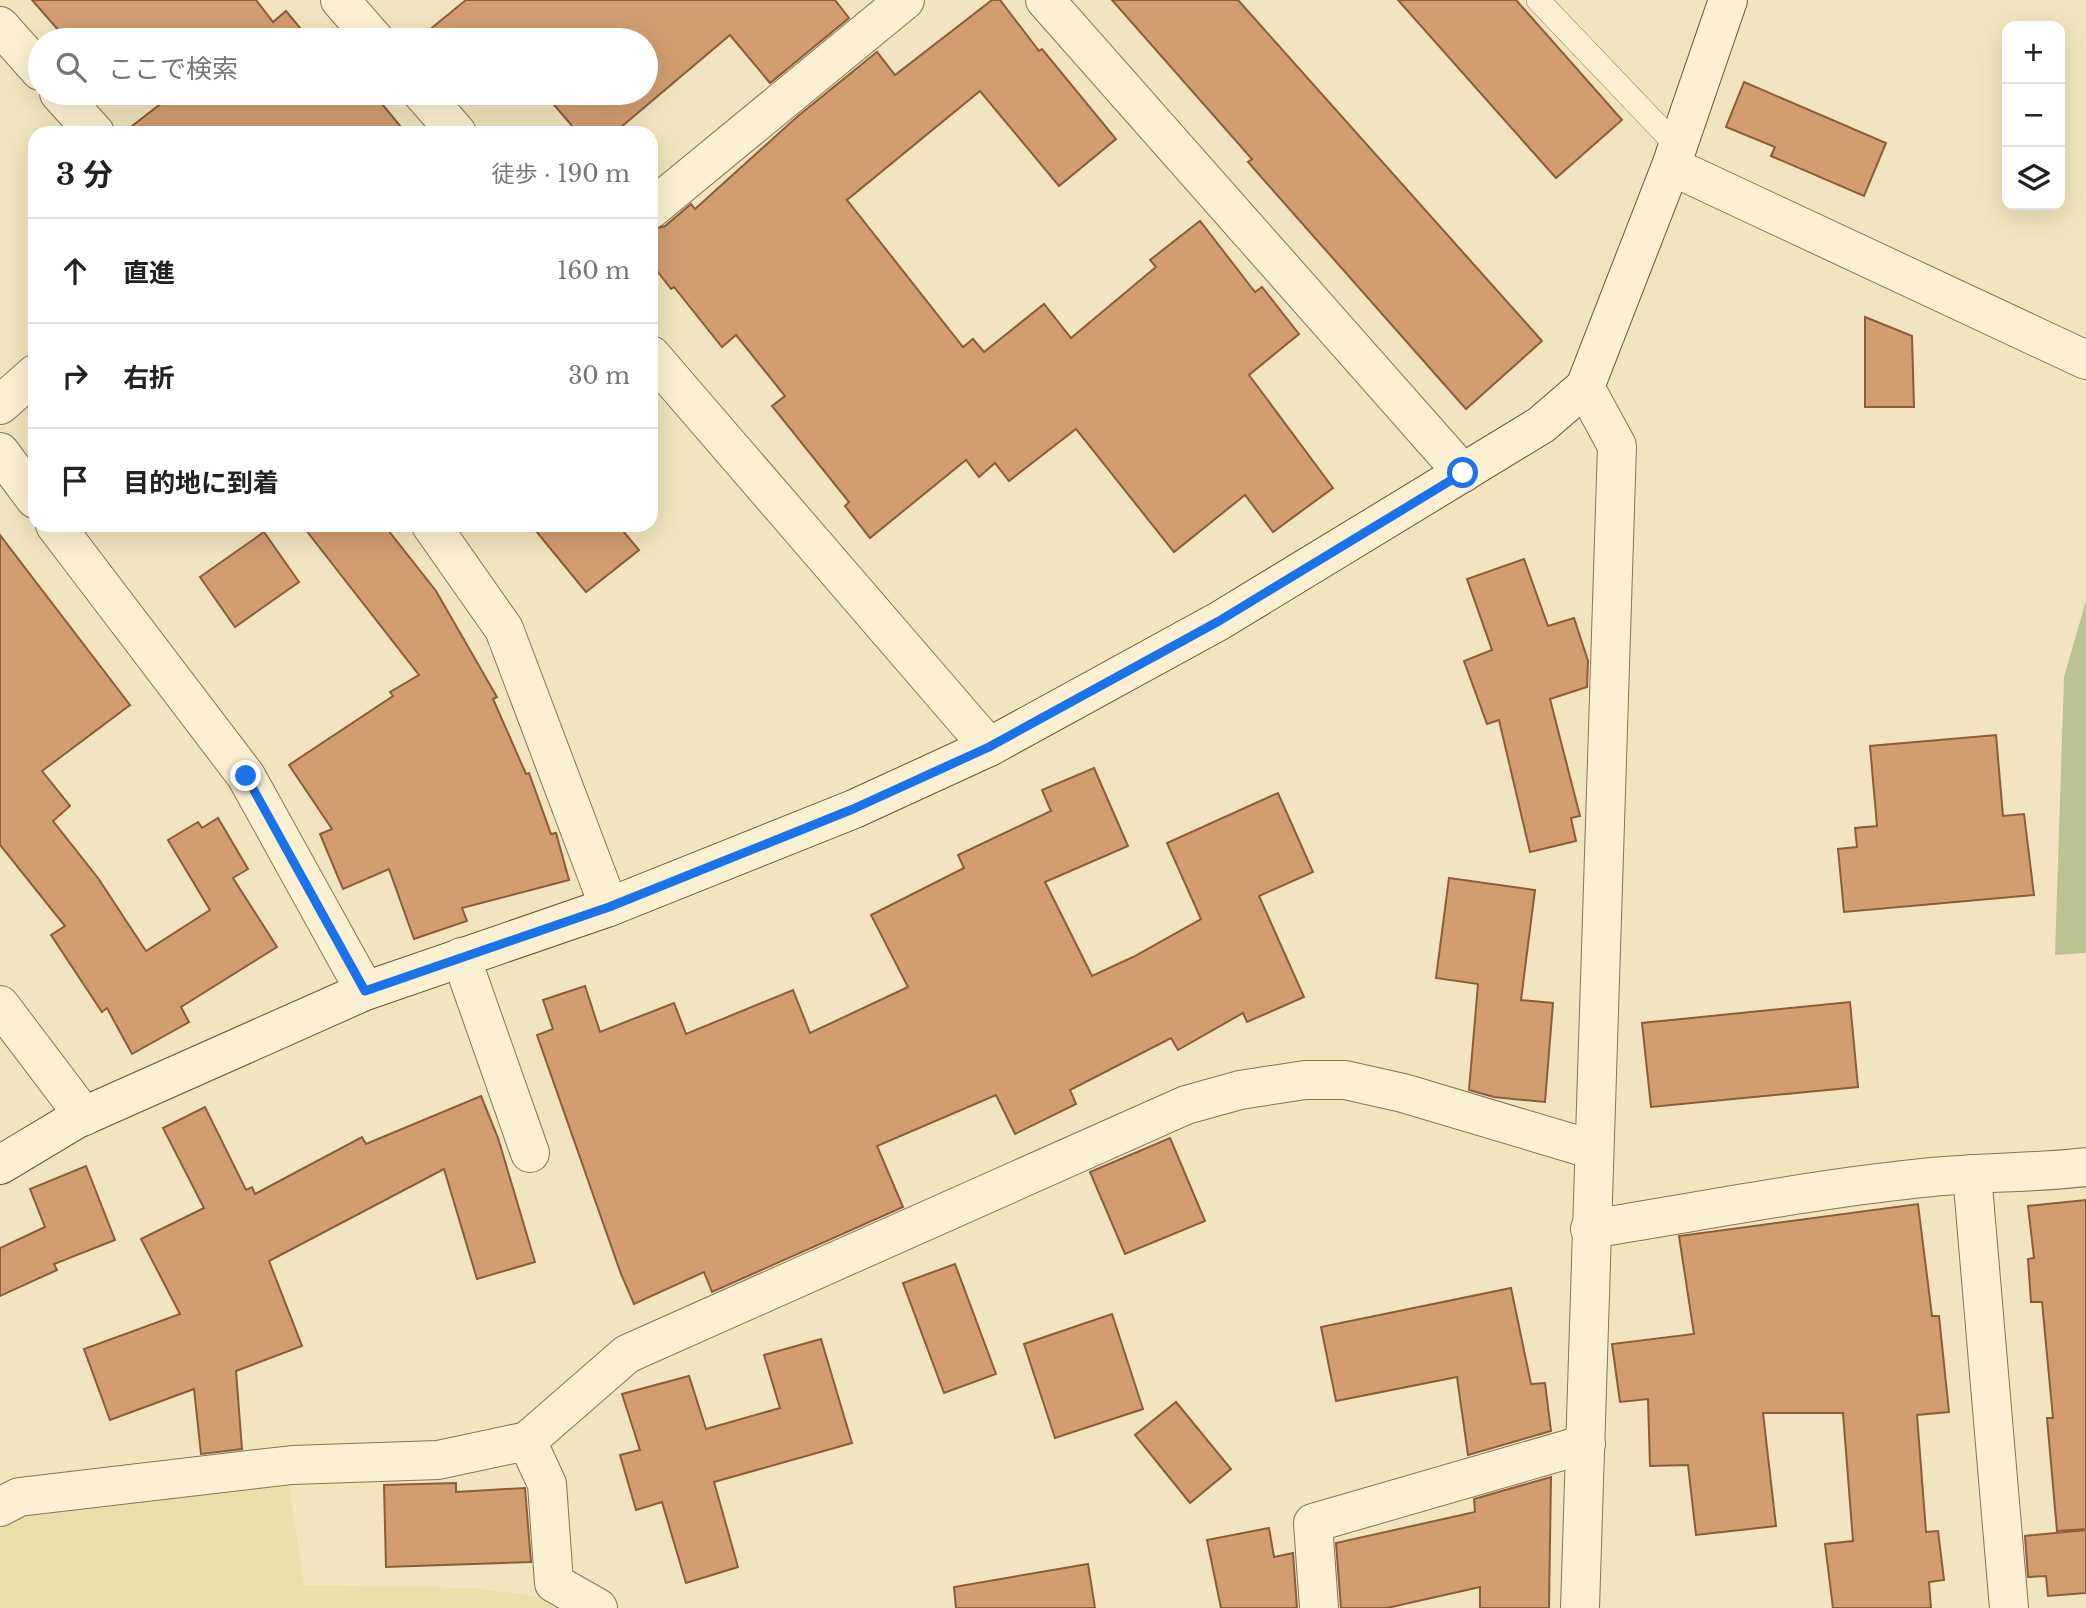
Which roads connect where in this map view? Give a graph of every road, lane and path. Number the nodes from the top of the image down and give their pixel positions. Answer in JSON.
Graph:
{"nodes":[{"id":1,"x":340,"y":0,"type":"edge"},
{"id":2,"x":905,"y":0,"type":"edge"},
{"id":3,"x":1045,"y":0,"type":"edge"},
{"id":4,"x":1538,"y":0,"type":"edge"},
{"id":5,"x":1728,"y":0,"type":"edge"},
{"id":6,"x":0,"y":26,"type":"edge"},
{"id":7,"x":364,"y":28,"type":"edge"},
{"id":8,"x":28,"y":58,"type":"edge"},
{"id":9,"x":70,"y":105,"type":"edge"},
{"id":10,"x":432,"y":105,"type":"edge"},
{"id":11,"x":89,"y":126,"type":"edge"},
{"id":12,"x":451,"y":126,"type":"edge"},
{"id":13,"x":1674,"y":157,"type":"junction"},
{"id":14,"x":658,"y":203,"type":"edge"},
{"id":15,"x":2086,"y":360,"type":"edge"},
{"id":16,"x":658,"y":363,"type":"edge"},
{"id":17,"x":28,"y":380,"type":"edge"},
{"id":18,"x":1585,"y":387,"type":"junction"},
{"id":19,"x":0,"y":405,"type":"edge"},
{"id":20,"x":0,"y":453,"type":"edge"},
{"id":21,"x":1463,"y":473,"type":"junction"},
{"id":22,"x":28,"y":490,"type":"edge"},
{"id":23,"x":60,"y":532,"type":"edge"},
{"id":24,"x":436,"y":532,"type":"edge"},
{"id":25,"x":989,"y":747,"type":"junction"},
{"id":26,"x":609,"y":907,"type":"junction"},
{"id":27,"x":461,"y":957,"type":"junction"},
{"id":28,"x":365,"y":991,"type":"junction"},
{"id":29,"x":0,"y":1006,"type":"edge"},
{"id":30,"x":84,"y":1116,"type":"junction"},
{"id":31,"x":1594,"y":1150,"type":"junction"},
{"id":32,"x":530,"y":1153,"type":"dead end"},
{"id":33,"x":0,"y":1165,"type":"edge"},
{"id":34,"x":2086,"y":1167,"type":"edge"},
{"id":35,"x":1972,"y":1174,"type":"junction"},
{"id":36,"x":1590,"y":1230,"type":"junction"},
{"id":37,"x":527,"y":1441,"type":"junction"},
{"id":38,"x":1586,"y":1444,"type":"junction"},
{"id":39,"x":0,"y":1507,"type":"edge"},
{"id":40,"x":598,"y":1608,"type":"edge"},
{"id":41,"x":1319,"y":1608,"type":"edge"},
{"id":42,"x":1580,"y":1608,"type":"edge"},
{"id":43,"x":2009,"y":1608,"type":"edge"}],
"edges":[{"from":1,"to":7,"type":"street"},
{"from":2,"to":14,"type":"street"},
{"from":3,"to":21,"type":"street"},
{"from":4,"to":13,"type":"lane"},
{"from":5,"to":13,"type":"street"},
{"from":6,"to":8,"type":"street"},
{"from":9,"to":11,"type":"street"},
{"from":10,"to":12,"type":"street"},
{"from":13,"to":15,"type":"street"},
{"from":13,"to":18,"type":"street"},
{"from":16,"to":25,"type":"street"},
{"from":17,"to":19,"type":"street"},
{"from":18,"to":21,"type":"street"},
{"from":18,"to":31,"type":"street"},
{"from":20,"to":22,"type":"street"},
{"from":21,"to":25,"type":"street"},
{"from":23,"to":28,"type":"street"},
{"from":24,"to":26,"type":"street"},
{"from":25,"to":26,"type":"street"},
{"from":26,"to":27,"type":"street"},
{"from":27,"to":28,"type":"street"},
{"from":27,"to":32,"type":"street"},
{"from":28,"to":30,"type":"street"},
{"from":29,"to":30,"type":"street"},
{"from":30,"to":33,"type":"street"},
{"from":31,"to":36,"type":"street"},
{"from":31,"to":37,"type":"street"},
{"from":34,"to":35,"type":"street"},
{"from":35,"to":36,"type":"street"},
{"from":35,"to":43,"type":"street"},
{"from":36,"to":38,"type":"street"},
{"from":37,"to":39,"type":"street"},
{"from":37,"to":40,"type":"street"},
{"from":38,"to":41,"type":"street"},
{"from":38,"to":42,"type":"street"}]}
